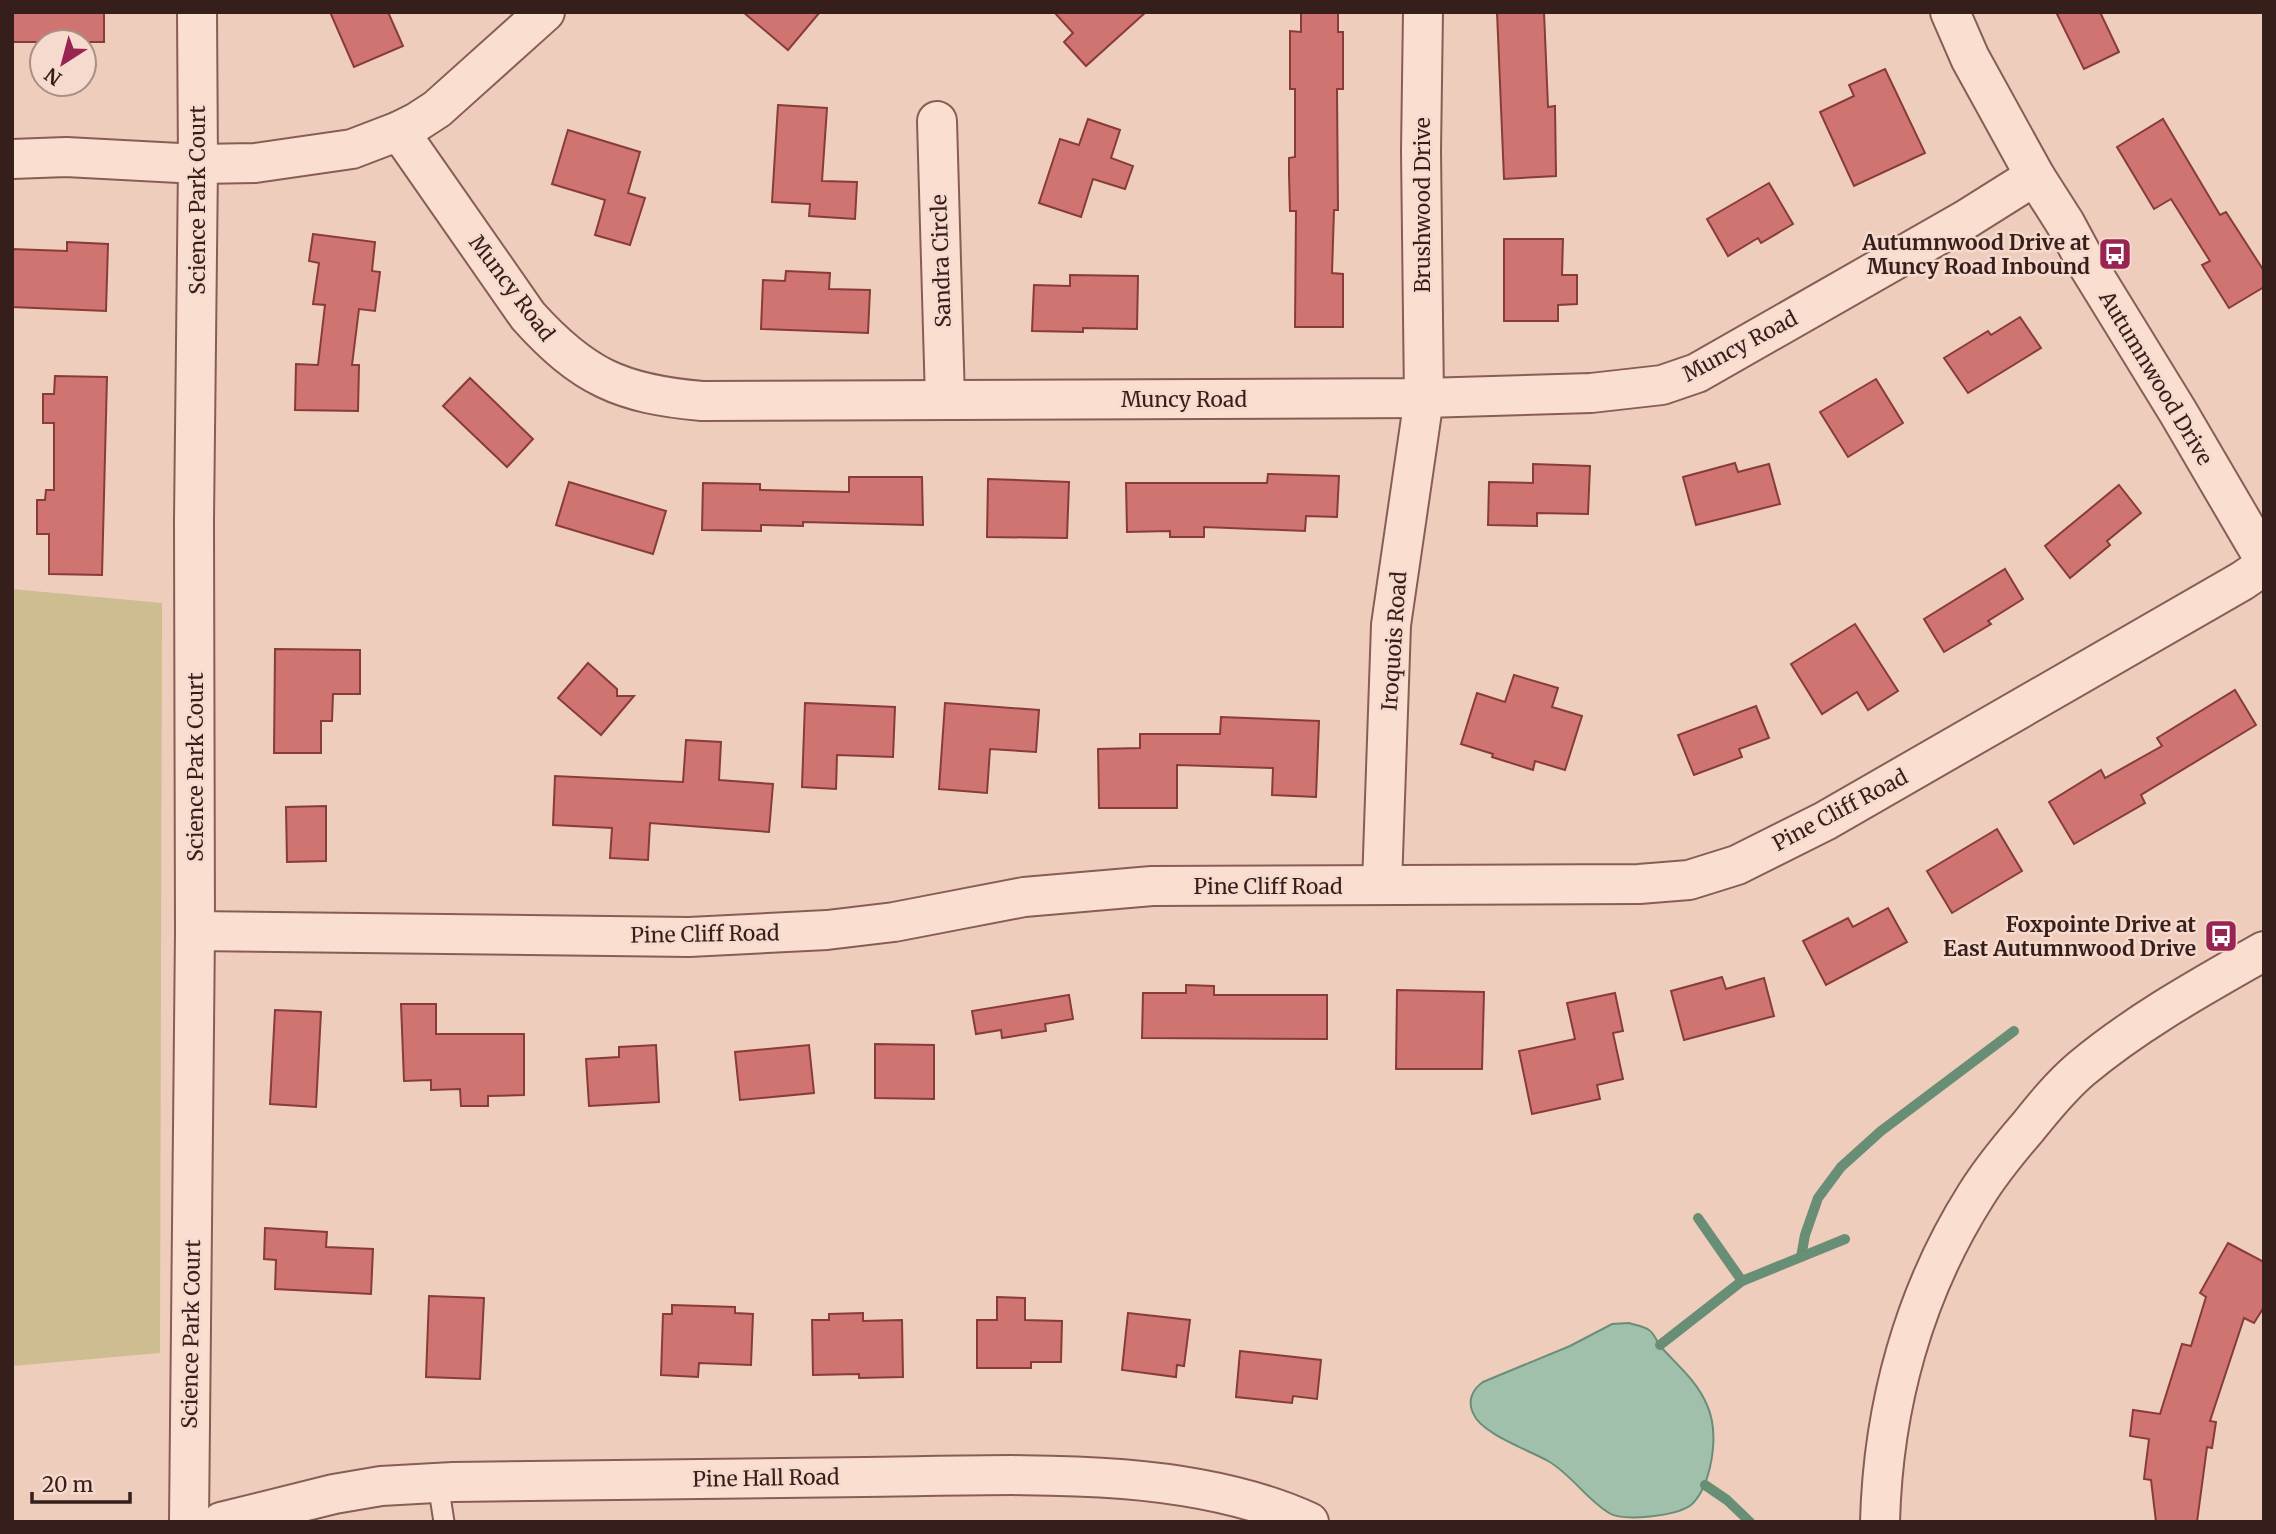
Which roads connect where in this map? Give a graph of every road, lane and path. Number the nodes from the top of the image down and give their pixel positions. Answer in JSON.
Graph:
{"nodes":[{"id":1,"x":197,"y":12,"type":"edge"},
{"id":2,"x":545,"y":12,"type":"edge"},
{"id":3,"x":1423,"y":12,"type":"edge"},
{"id":4,"x":1950,"y":12,"type":"edge"},
{"id":5,"x":937,"y":121,"type":"dead end"},
{"id":6,"x":400,"y":131,"type":"junction"},
{"id":7,"x":12,"y":159,"type":"edge"},
{"id":8,"x":198,"y":164,"type":"junction"},
{"id":9,"x":2035,"y":176,"type":"junction"},
{"id":10,"x":1424,"y":398,"type":"junction"},
{"id":11,"x":945,"y":400,"type":"junction"},
{"id":12,"x":2264,"y":559,"type":"edge"},
{"id":13,"x":2264,"y":566,"type":"edge"},
{"id":14,"x":1382,"y":885,"type":"junction"},
{"id":15,"x":195,"y":931,"type":"junction"},
{"id":16,"x":2264,"y":951,"type":"edge"},
{"id":17,"x":438,"y":1483,"type":"junction"},
{"id":18,"x":189,"y":1522,"type":"edge"},
{"id":19,"x":221,"y":1522,"type":"edge"},
{"id":20,"x":444,"y":1522,"type":"edge"},
{"id":21,"x":1309,"y":1522,"type":"edge"},
{"id":22,"x":1880,"y":1522,"type":"edge"}],
"edges":[{"from":1,"to":8,"type":"street","name":"Science Park Court"},
{"from":2,"to":6,"type":"street"},
{"from":3,"to":10,"type":"street","name":"Brushwood Drive"},
{"from":4,"to":9,"type":"street","name":"Autumnwood Drive"},
{"from":5,"to":11,"type":"street","name":"Sandra Circle"},
{"from":6,"to":8,"type":"street"},
{"from":6,"to":11,"type":"street","name":"Muncy Road"},
{"from":7,"to":8,"type":"street"},
{"from":8,"to":15,"type":"street","name":"Science Park Court"},
{"from":9,"to":10,"type":"street","name":"Muncy Road"},
{"from":9,"to":12,"type":"street","name":"Autumnwood Drive"},
{"from":10,"to":11,"type":"street","name":"Muncy Road"},
{"from":10,"to":14,"type":"street","name":"Iroquois Road"},
{"from":13,"to":14,"type":"street","name":"Pine Cliff Road"},
{"from":14,"to":15,"type":"street","name":"Pine Cliff Road"},
{"from":15,"to":18,"type":"street","name":"Science Park Court"},
{"from":16,"to":22,"type":"street"},
{"from":17,"to":19,"type":"street","name":"Pine Hall Road"},
{"from":17,"to":20,"type":"lane"},
{"from":17,"to":21,"type":"street","name":"Pine Hall Road"}]}
